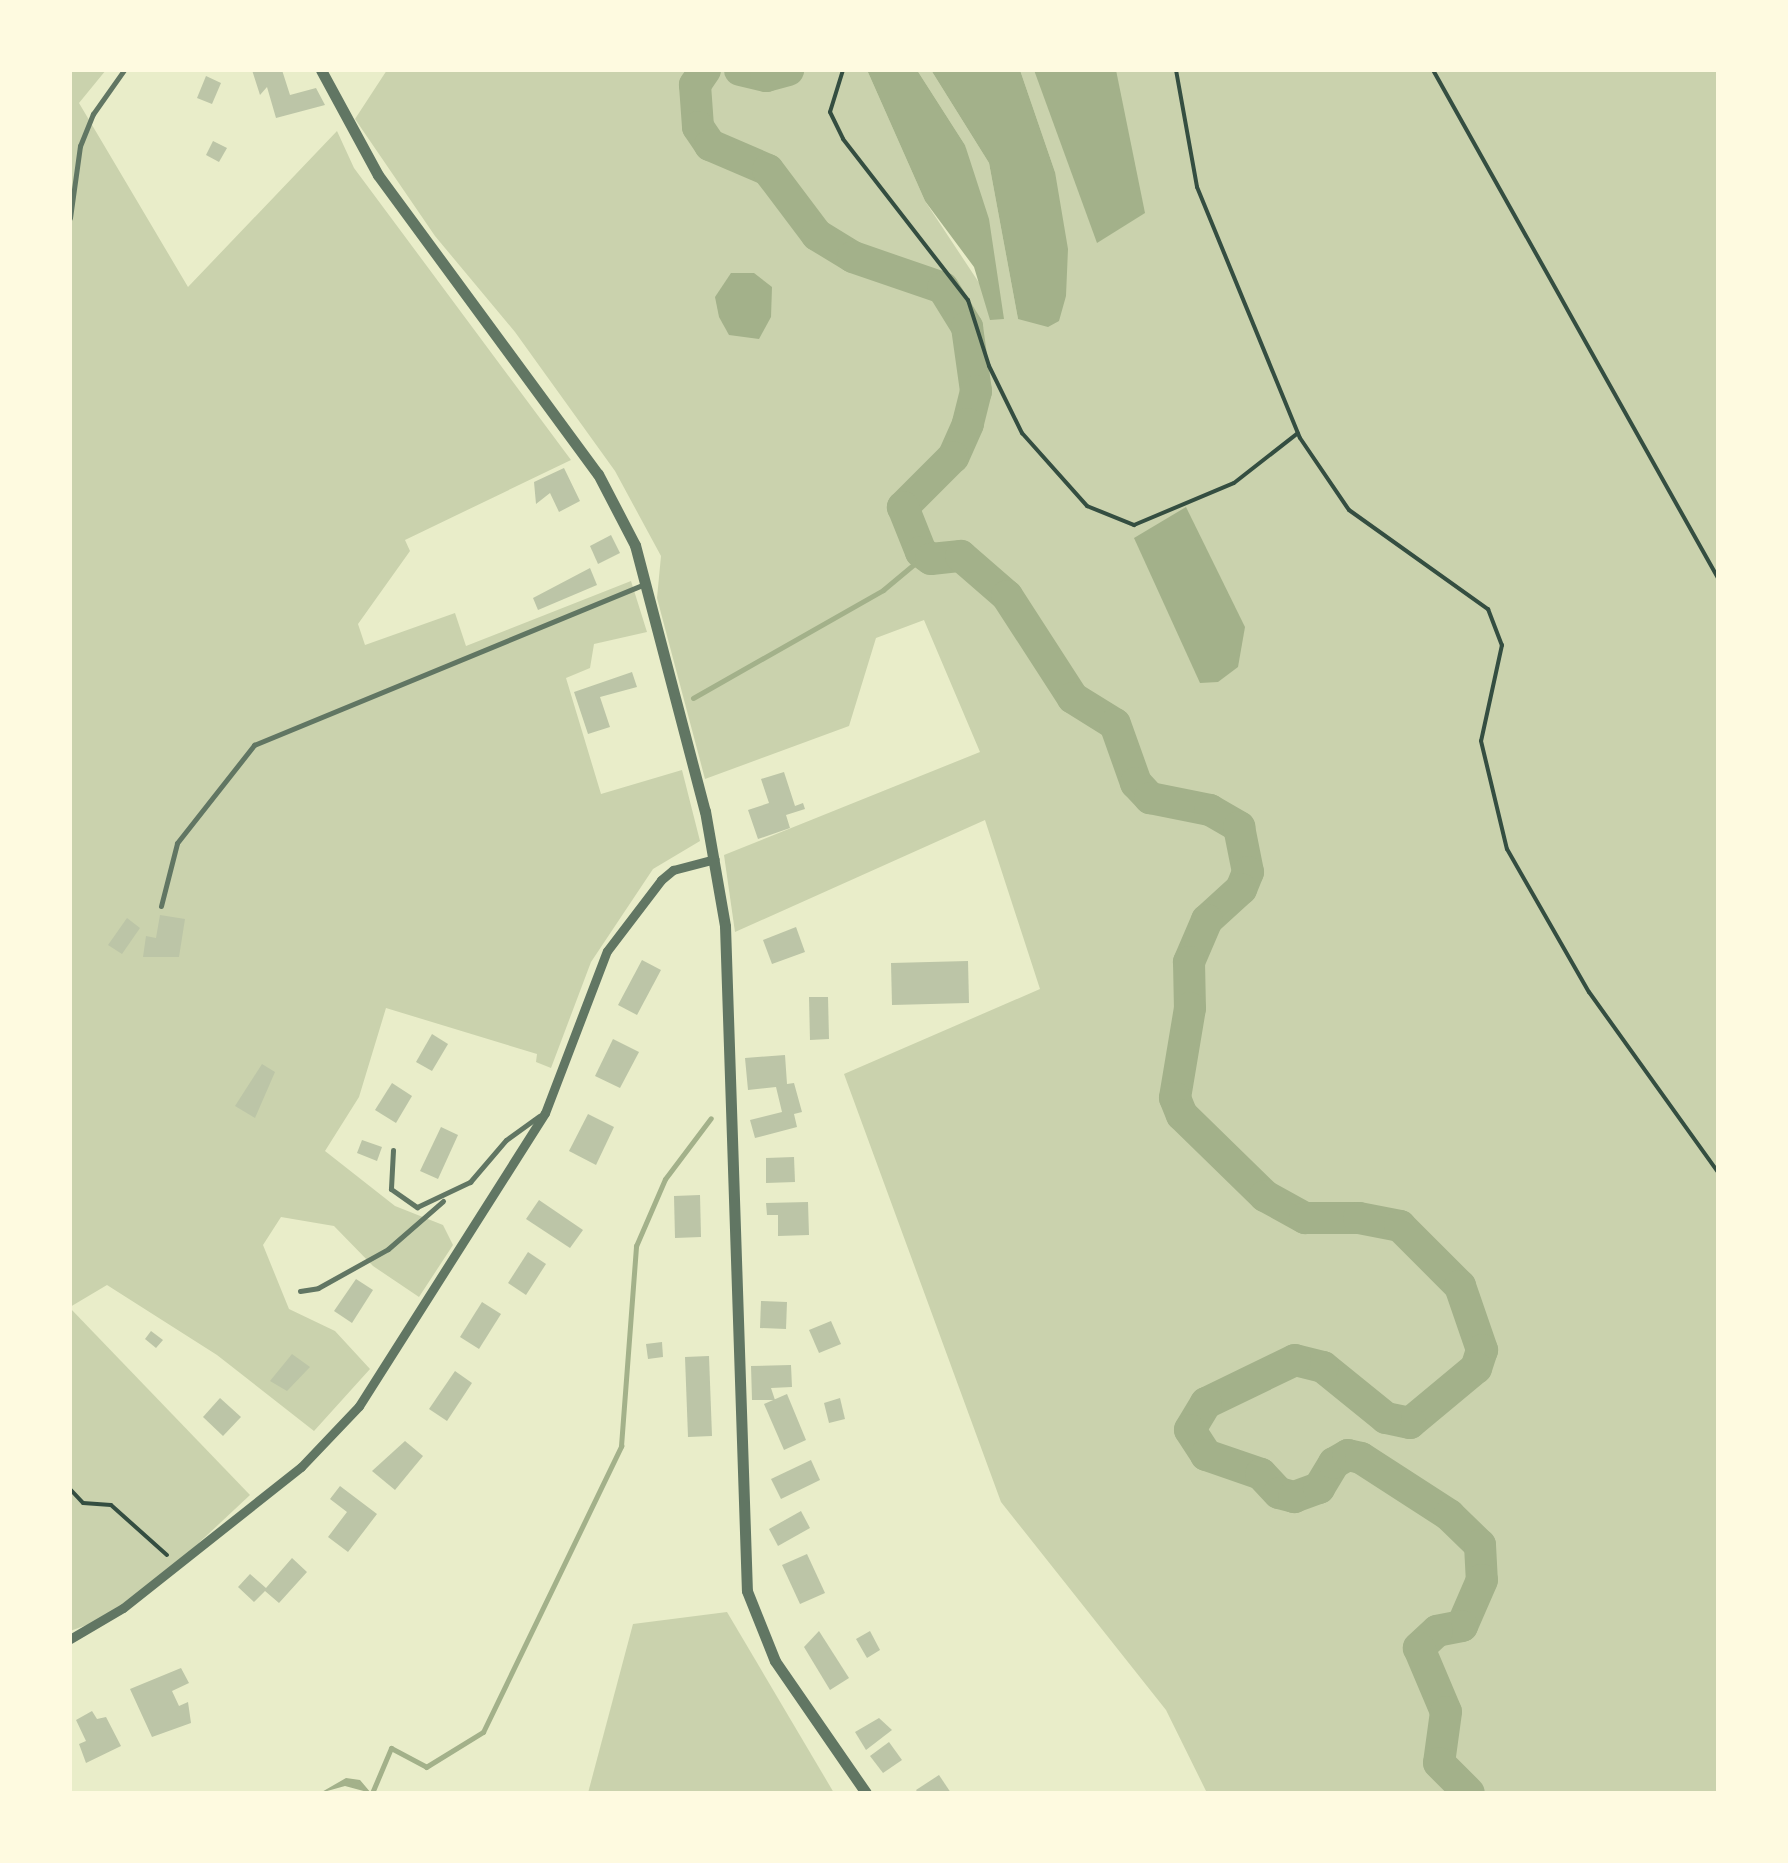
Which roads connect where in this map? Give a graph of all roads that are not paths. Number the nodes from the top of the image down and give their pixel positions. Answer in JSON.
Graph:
{"nodes":[{"id":1,"x":124,"y":70,"type":"edge"},
{"id":2,"x":322,"y":70,"type":"edge"},
{"id":3,"x":70,"y":218,"type":"edge"},
{"id":4,"x":646,"y":584,"type":"junction"},
{"id":5,"x":716,"y":858,"type":"junction"},
{"id":6,"x":162,"y":906,"type":"dead end"},
{"id":7,"x":545,"y":1114,"type":"junction"},
{"id":8,"x":393,"y":1150,"type":"dead end"},
{"id":9,"x":445,"y":1199,"type":"junction"},
{"id":10,"x":300,"y":1291,"type":"dead end"},
{"id":11,"x":70,"y":1638,"type":"edge"},
{"id":12,"x":866,"y":1793,"type":"edge"}],
"edges":[{"from":1,"to":3,"type":"lane"},
{"from":2,"to":4,"type":"street"},
{"from":4,"to":5,"type":"street"},
{"from":4,"to":6,"type":"lane"},
{"from":5,"to":7,"type":"street"},
{"from":5,"to":12,"type":"street"},
{"from":7,"to":9,"type":"lane"},
{"from":7,"to":11,"type":"street"},
{"from":8,"to":9,"type":"lane"},
{"from":9,"to":10,"type":"lane"}]}
